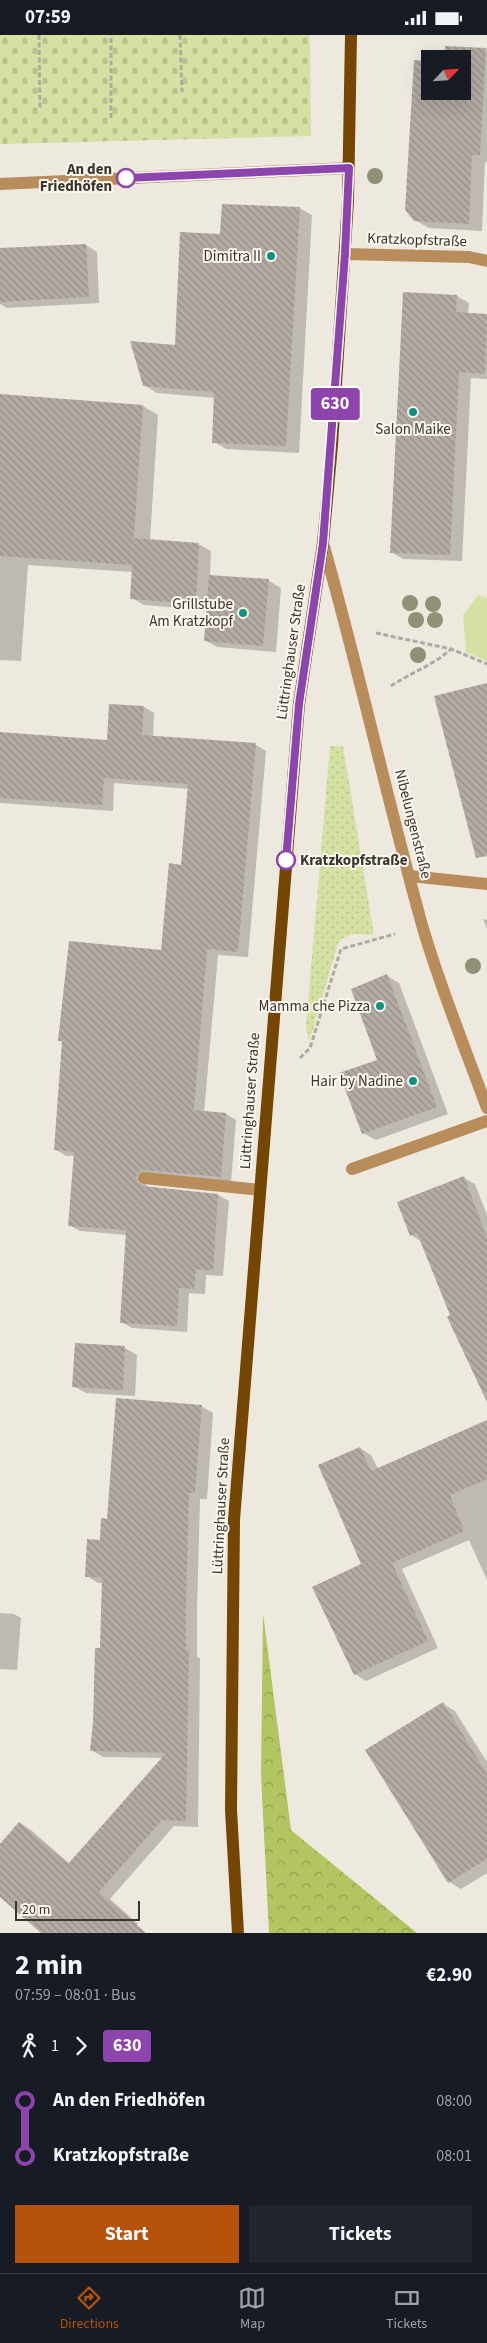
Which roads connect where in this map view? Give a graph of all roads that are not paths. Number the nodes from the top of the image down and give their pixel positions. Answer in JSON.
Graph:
{"nodes":[{"id":1,"x":351,"y":35,"type":"edge"},
{"id":2,"x":349,"y":168,"type":"junction"},
{"id":3,"x":0,"y":184,"type":"edge"},
{"id":4,"x":345,"y":254,"type":"junction"},
{"id":5,"x":487,"y":261,"type":"edge"},
{"id":6,"x":323,"y":543,"type":"junction"},
{"id":7,"x":410,"y":876,"type":"junction"},
{"id":8,"x":487,"y":883,"type":"edge"},
{"id":9,"x":487,"y":1108,"type":"edge"},
{"id":10,"x":487,"y":1121,"type":"edge"},
{"id":11,"x":352,"y":1169,"type":"dead end"},
{"id":12,"x":144,"y":1179,"type":"dead end"},
{"id":13,"x":260,"y":1190,"type":"junction"},
{"id":14,"x":238,"y":1933,"type":"edge"}],
"edges":[{"from":1,"to":2,"type":"main road","name":"Lüttringhauser Straße"},
{"from":2,"to":3,"type":"street"},
{"from":2,"to":4,"type":"main road","name":"Lüttringhauser Straße"},
{"from":4,"to":5,"type":"street","name":"Kratzkopfstraße"},
{"from":4,"to":6,"type":"main road","name":"Lüttringhauser Straße"},
{"from":6,"to":7,"type":"street","name":"Nibelungenstraße"},
{"from":6,"to":13,"type":"main road","name":"Lüttringhauser Straße"},
{"from":7,"to":8,"type":"street"},
{"from":7,"to":9,"type":"street","name":"Nibelungenstraße"},
{"from":10,"to":11,"type":"street"},
{"from":12,"to":13,"type":"street"},
{"from":13,"to":14,"type":"main road","name":"Lüttringhauser Straße"}]}
